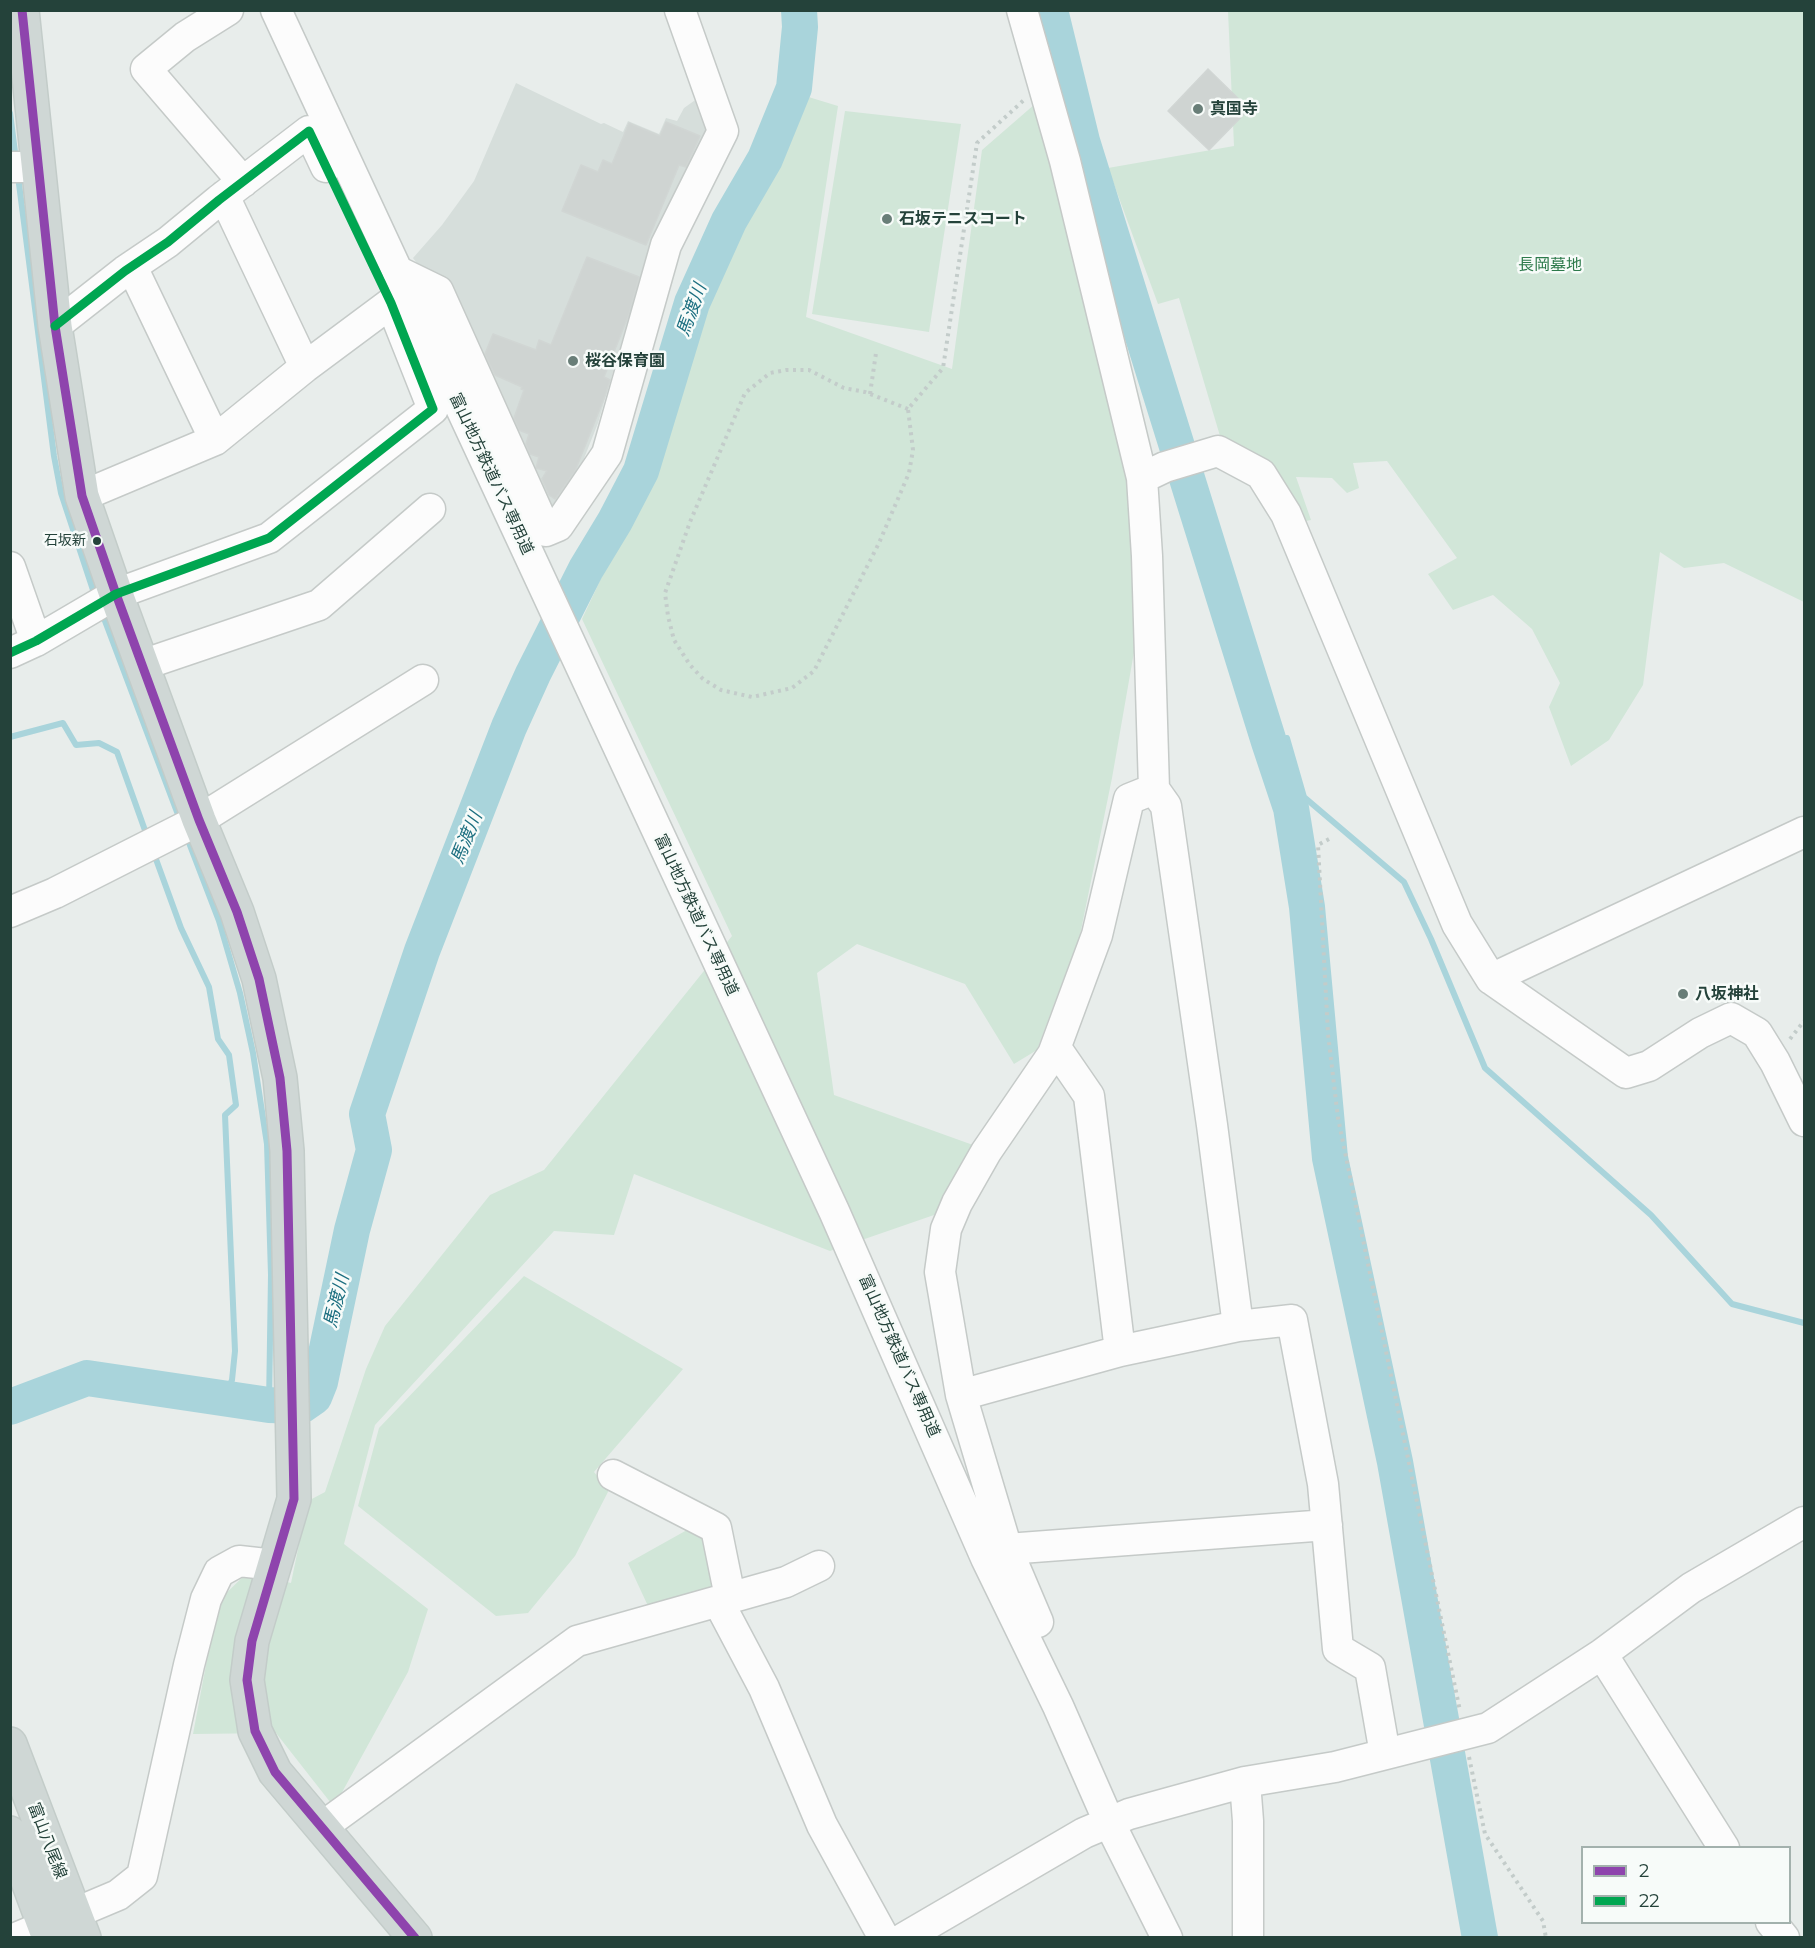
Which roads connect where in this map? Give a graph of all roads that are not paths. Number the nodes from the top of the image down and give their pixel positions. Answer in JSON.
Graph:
{"nodes":[{"id":1,"x":22,"y":10,"type":"edge"},
{"id":2,"x":276,"y":10,"type":"edge"},
{"id":3,"x":681,"y":10,"type":"edge"},
{"id":4,"x":1022,"y":10,"type":"edge"},
{"id":5,"x":225,"y":11,"type":"edge"},
{"id":6,"x":24,"y":167,"type":"edge"},
{"id":7,"x":233,"y":189,"type":"junction"},
{"id":8,"x":132,"y":267,"type":"junction"},
{"id":9,"x":397,"y":271,"type":"junction"},
{"id":10,"x":391,"y":303,"type":"junction"},
{"id":11,"x":55,"y":326,"type":"junction"},
{"id":12,"x":305,"y":367,"type":"junction"},
{"id":13,"x":215,"y":440,"type":"junction"},
{"id":14,"x":1154,"y":472,"type":"junction"},
{"id":15,"x":82,"y":496,"type":"junction"},
{"id":16,"x":430,"y":509,"type":"dead end"},
{"id":17,"x":10,"y":567,"type":"edge"},
{"id":18,"x":116,"y":594,"type":"junction"},
{"id":19,"x":23,"y":647,"type":"edge"},
{"id":20,"x":142,"y":665,"type":"junction"},
{"id":21,"x":423,"y":680,"type":"dead end"},
{"id":22,"x":1154,"y":789,"type":"junction"},
{"id":23,"x":199,"y":820,"type":"junction"},
{"id":24,"x":1804,"y":832,"type":"edge"},
{"id":25,"x":10,"y":912,"type":"edge"},
{"id":26,"x":1491,"y":978,"type":"junction"},
{"id":27,"x":1056,"y":1048,"type":"junction"},
{"id":28,"x":1804,"y":1121,"type":"edge"},
{"id":29,"x":1238,"y":1326,"type":"junction"},
{"id":30,"x":1120,"y":1351,"type":"junction"},
{"id":31,"x":961,"y":1395,"type":"junction"},
{"id":32,"x":612,"y":1475,"type":"dead end"},
{"id":33,"x":1804,"y":1522,"type":"edge"},
{"id":34,"x":1327,"y":1526,"type":"junction"},
{"id":35,"x":1007,"y":1549,"type":"junction"},
{"id":36,"x":275,"y":1565,"type":"junction"},
{"id":37,"x":819,"y":1566,"type":"dead end"},
{"id":38,"x":724,"y":1599,"type":"junction"},
{"id":39,"x":1602,"y":1654,"type":"junction"},
{"id":40,"x":10,"y":1744,"type":"edge"},
{"id":41,"x":1385,"y":1754,"type":"junction"},
{"id":42,"x":1245,"y":1782,"type":"junction"},
{"id":43,"x":1119,"y":1818,"type":"junction"},
{"id":44,"x":322,"y":1827,"type":"junction"},
{"id":45,"x":10,"y":1833,"type":"edge"},
{"id":46,"x":1723,"y":1846,"type":"edge"},
{"id":47,"x":1772,"y":1924,"type":"edge"},
{"id":48,"x":79,"y":1926,"type":"edge"},
{"id":49,"x":36,"y":1934,"type":"edge"},
{"id":50,"x":415,"y":1938,"type":"edge"},
{"id":51,"x":884,"y":1938,"type":"edge"},
{"id":52,"x":904,"y":1938,"type":"edge"},
{"id":53,"x":1167,"y":1938,"type":"edge"},
{"id":54,"x":1248,"y":1938,"type":"edge"},
{"id":55,"x":1784,"y":1938,"type":"edge"}],
"edges":[{"from":1,"to":6,"type":"main road"},
{"from":2,"to":9,"type":"street","name":"富山地方鉄道バス専用道"},
{"from":3,"to":9,"type":"street"},
{"from":4,"to":14,"type":"street"},
{"from":5,"to":7,"type":"street"},
{"from":6,"to":11,"type":"main road"},
{"from":7,"to":8,"type":"street"},
{"from":7,"to":10,"type":"street"},
{"from":7,"to":12,"type":"street"},
{"from":8,"to":11,"type":"street"},
{"from":8,"to":13,"type":"street"},
{"from":9,"to":43,"type":"street","name":"富山地方鉄道バス専用道"},
{"from":10,"to":12,"type":"street"},
{"from":10,"to":18,"type":"street"},
{"from":11,"to":15,"type":"main road"},
{"from":12,"to":13,"type":"street"},
{"from":13,"to":15,"type":"street"},
{"from":14,"to":22,"type":"street"},
{"from":14,"to":26,"type":"street"},
{"from":15,"to":18,"type":"main road"},
{"from":16,"to":20,"type":"street"},
{"from":17,"to":19,"type":"street"},
{"from":18,"to":19,"type":"street"},
{"from":18,"to":20,"type":"main road"},
{"from":20,"to":23,"type":"main road"},
{"from":21,"to":23,"type":"street"},
{"from":22,"to":27,"type":"street"},
{"from":22,"to":29,"type":"street"},
{"from":23,"to":25,"type":"street"},
{"from":23,"to":36,"type":"main road"},
{"from":24,"to":26,"type":"street"},
{"from":26,"to":28,"type":"street"},
{"from":27,"to":30,"type":"street"},
{"from":27,"to":31,"type":"street"},
{"from":29,"to":30,"type":"street"},
{"from":29,"to":34,"type":"street"},
{"from":30,"to":31,"type":"street"},
{"from":31,"to":35,"type":"street"},
{"from":32,"to":38,"type":"street"},
{"from":33,"to":39,"type":"street"},
{"from":34,"to":35,"type":"street"},
{"from":34,"to":41,"type":"street"},
{"from":35,"to":43,"type":"street"},
{"from":36,"to":44,"type":"main road"},
{"from":36,"to":48,"type":"street"},
{"from":37,"to":38,"type":"street"},
{"from":38,"to":44,"type":"street"},
{"from":38,"to":51,"type":"street"},
{"from":39,"to":41,"type":"street"},
{"from":39,"to":46,"type":"street"},
{"from":40,"to":48,"type":"main road","name":"富山八尾線"},
{"from":41,"to":42,"type":"street"},
{"from":42,"to":43,"type":"street"},
{"from":42,"to":54,"type":"street"},
{"from":43,"to":52,"type":"street"},
{"from":43,"to":53,"type":"street"},
{"from":44,"to":50,"type":"main road"},
{"from":45,"to":49,"type":"main road","name":"富山八尾線"},
{"from":47,"to":55,"type":"street"},
{"from":48,"to":49,"type":"street"}]}
